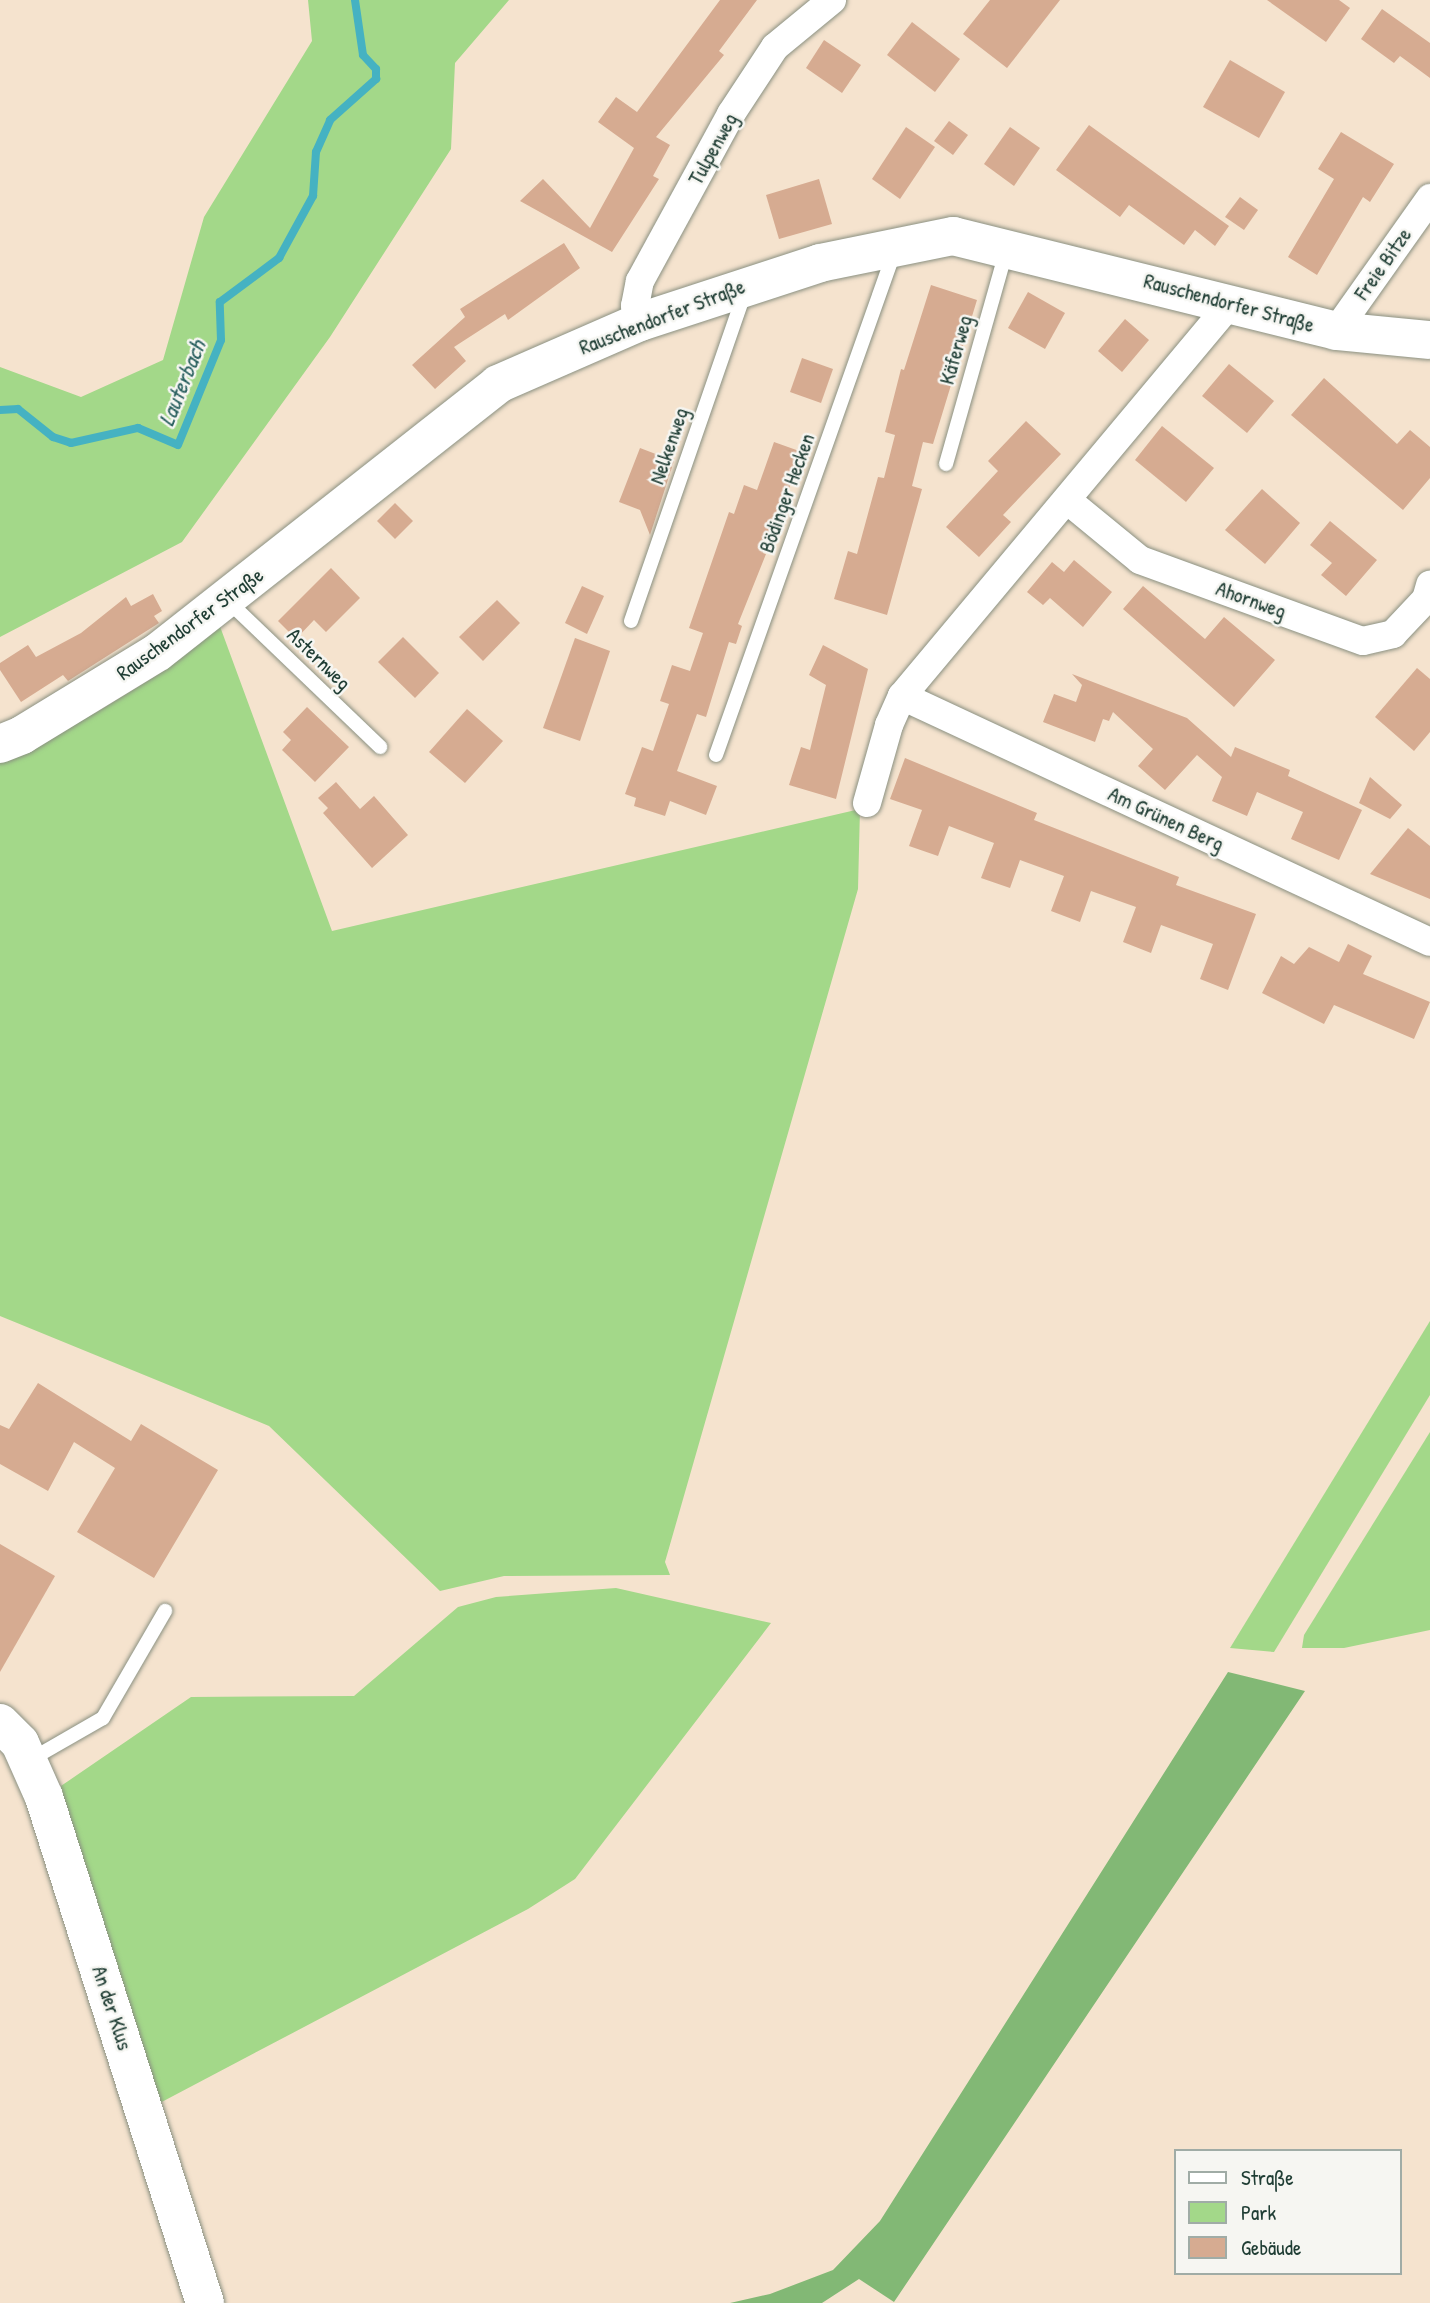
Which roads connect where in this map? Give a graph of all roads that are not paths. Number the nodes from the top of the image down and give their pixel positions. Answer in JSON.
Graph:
{"nodes":[{"id":1,"x":832,"y":0,"type":"edge"},
{"id":2,"x":1430,"y":198,"type":"edge"},
{"id":3,"x":897,"y":245,"type":"junction"},
{"id":4,"x":1007,"y":247,"type":"junction"},
{"id":5,"x":748,"y":284,"type":"junction"},
{"id":6,"x":1229,"y":305,"type":"junction"},
{"id":7,"x":640,"y":323,"type":"junction"},
{"id":8,"x":1336,"y":331,"type":"junction"},
{"id":9,"x":1430,"y":340,"type":"edge"},
{"id":10,"x":946,"y":464,"type":"dead end"},
{"id":11,"x":1067,"y":500,"type":"junction"},
{"id":12,"x":1430,"y":585,"type":"edge"},
{"id":13,"x":228,"y":601,"type":"junction"},
{"id":14,"x":631,"y":621,"type":"dead end"},
{"id":15,"x":902,"y":696,"type":"junction"},
{"id":16,"x":0,"y":744,"type":"edge"},
{"id":17,"x":380,"y":747,"type":"dead end"},
{"id":18,"x":716,"y":755,"type":"dead end"},
{"id":19,"x":867,"y":803,"type":"dead end"},
{"id":20,"x":1430,"y":942,"type":"edge"},
{"id":21,"x":165,"y":1611,"type":"dead end"},
{"id":22,"x":0,"y":1723,"type":"edge"},
{"id":23,"x":29,"y":1761,"type":"junction"},
{"id":24,"x":205,"y":2303,"type":"edge"}],
"edges":[{"from":1,"to":7,"type":"street","name":"Tulpenweg"},
{"from":2,"to":8,"type":"street","name":"Freie Bitze"},
{"from":3,"to":4,"type":"street","name":"Rauschendorfer Straße"},
{"from":3,"to":5,"type":"street","name":"Rauschendorfer Straße"},
{"from":3,"to":18,"type":"lane","name":"Bödinger Hecken"},
{"from":4,"to":6,"type":"street","name":"Rauschendorfer Straße"},
{"from":4,"to":10,"type":"lane","name":"Käferweg"},
{"from":5,"to":7,"type":"street","name":"Rauschendorfer Straße"},
{"from":5,"to":14,"type":"lane","name":"Nelkenweg"},
{"from":6,"to":8,"type":"street","name":"Rauschendorfer Straße"},
{"from":6,"to":11,"type":"street"},
{"from":7,"to":13,"type":"street","name":"Rauschendorfer Straße"},
{"from":8,"to":9,"type":"street","name":"Rauschendorfer Straße"},
{"from":11,"to":12,"type":"street","name":"Ahornweg"},
{"from":11,"to":15,"type":"street"},
{"from":13,"to":16,"type":"street","name":"Rauschendorfer Straße"},
{"from":13,"to":17,"type":"lane","name":"Asternweg"},
{"from":15,"to":19,"type":"street"},
{"from":15,"to":20,"type":"street","name":"Am Grünen Berg"},
{"from":21,"to":23,"type":"lane"},
{"from":22,"to":23,"type":"street","name":"An der Klus"},
{"from":23,"to":24,"type":"street","name":"An der Klus"}]}
